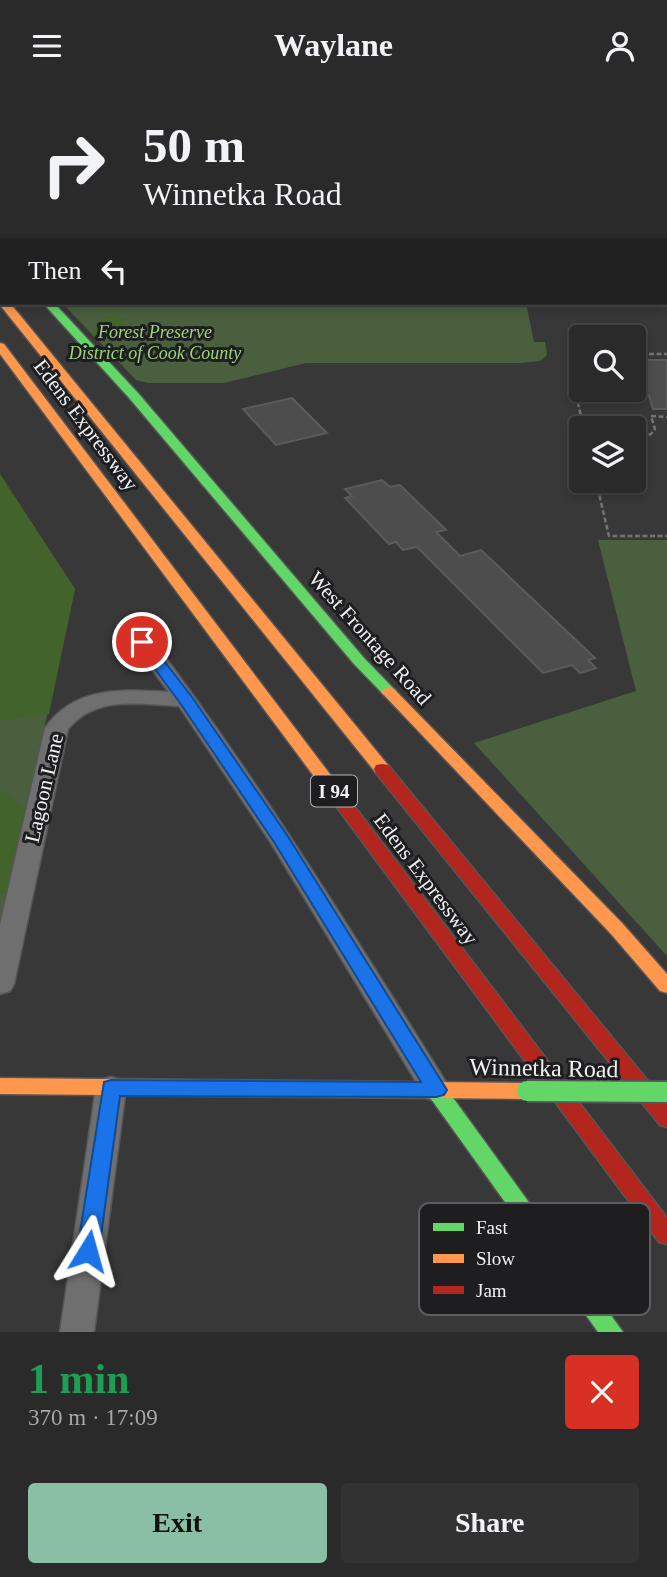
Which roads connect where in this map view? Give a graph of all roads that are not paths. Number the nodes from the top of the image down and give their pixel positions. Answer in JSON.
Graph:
{"nodes":[{"id":1,"x":6,"y":305,"type":"edge"},
{"id":2,"x":51,"y":306,"type":"edge"},
{"id":3,"x":0,"y":346,"type":"edge"},
{"id":4,"x":142,"y":642,"type":"dead end"},
{"id":5,"x":186,"y":700,"type":"junction"},
{"id":6,"x":0,"y":984,"type":"edge"},
{"id":7,"x":667,"y":986,"type":"edge"},
{"id":8,"x":0,"y":1086,"type":"edge"},
{"id":9,"x":111,"y":1088,"type":"junction"},
{"id":10,"x":436,"y":1090,"type":"junction"},
{"id":11,"x":667,"y":1092,"type":"edge"},
{"id":12,"x":667,"y":1119,"type":"edge"},
{"id":13,"x":518,"y":1203,"type":"edge"},
{"id":14,"x":643,"y":1203,"type":"edge"},
{"id":15,"x":650,"y":1212,"type":"edge"},
{"id":16,"x":667,"y":1235,"type":"edge"},
{"id":17,"x":599,"y":1315,"type":"edge"},
{"id":18,"x":76,"y":1332,"type":"edge"},
{"id":19,"x":611,"y":1332,"type":"edge"}],
"edges":[{"from":1,"to":12,"type":"main road","name":"Edens Expressway","number":"I 94"},
{"from":2,"to":7,"type":"main road","name":"West Frontage Road"},
{"from":3,"to":14,"type":"main road","name":"Edens Expressway","number":"I 94"},
{"from":4,"to":5,"type":"street"},
{"from":5,"to":6,"type":"street","name":"Lagoon Lane"},
{"from":5,"to":10,"type":"street"},
{"from":8,"to":9,"type":"main road","name":"Winnetka Road"},
{"from":9,"to":10,"type":"main road","name":"Winnetka Road"},
{"from":9,"to":18,"type":"street"},
{"from":10,"to":11,"type":"main road","name":"Winnetka Road","bridge":true},
{"from":10,"to":13,"type":"main road"},
{"from":15,"to":16,"type":"main road","name":"Edens Expressway","number":"I 94"},
{"from":17,"to":19,"type":"main road"}]}
